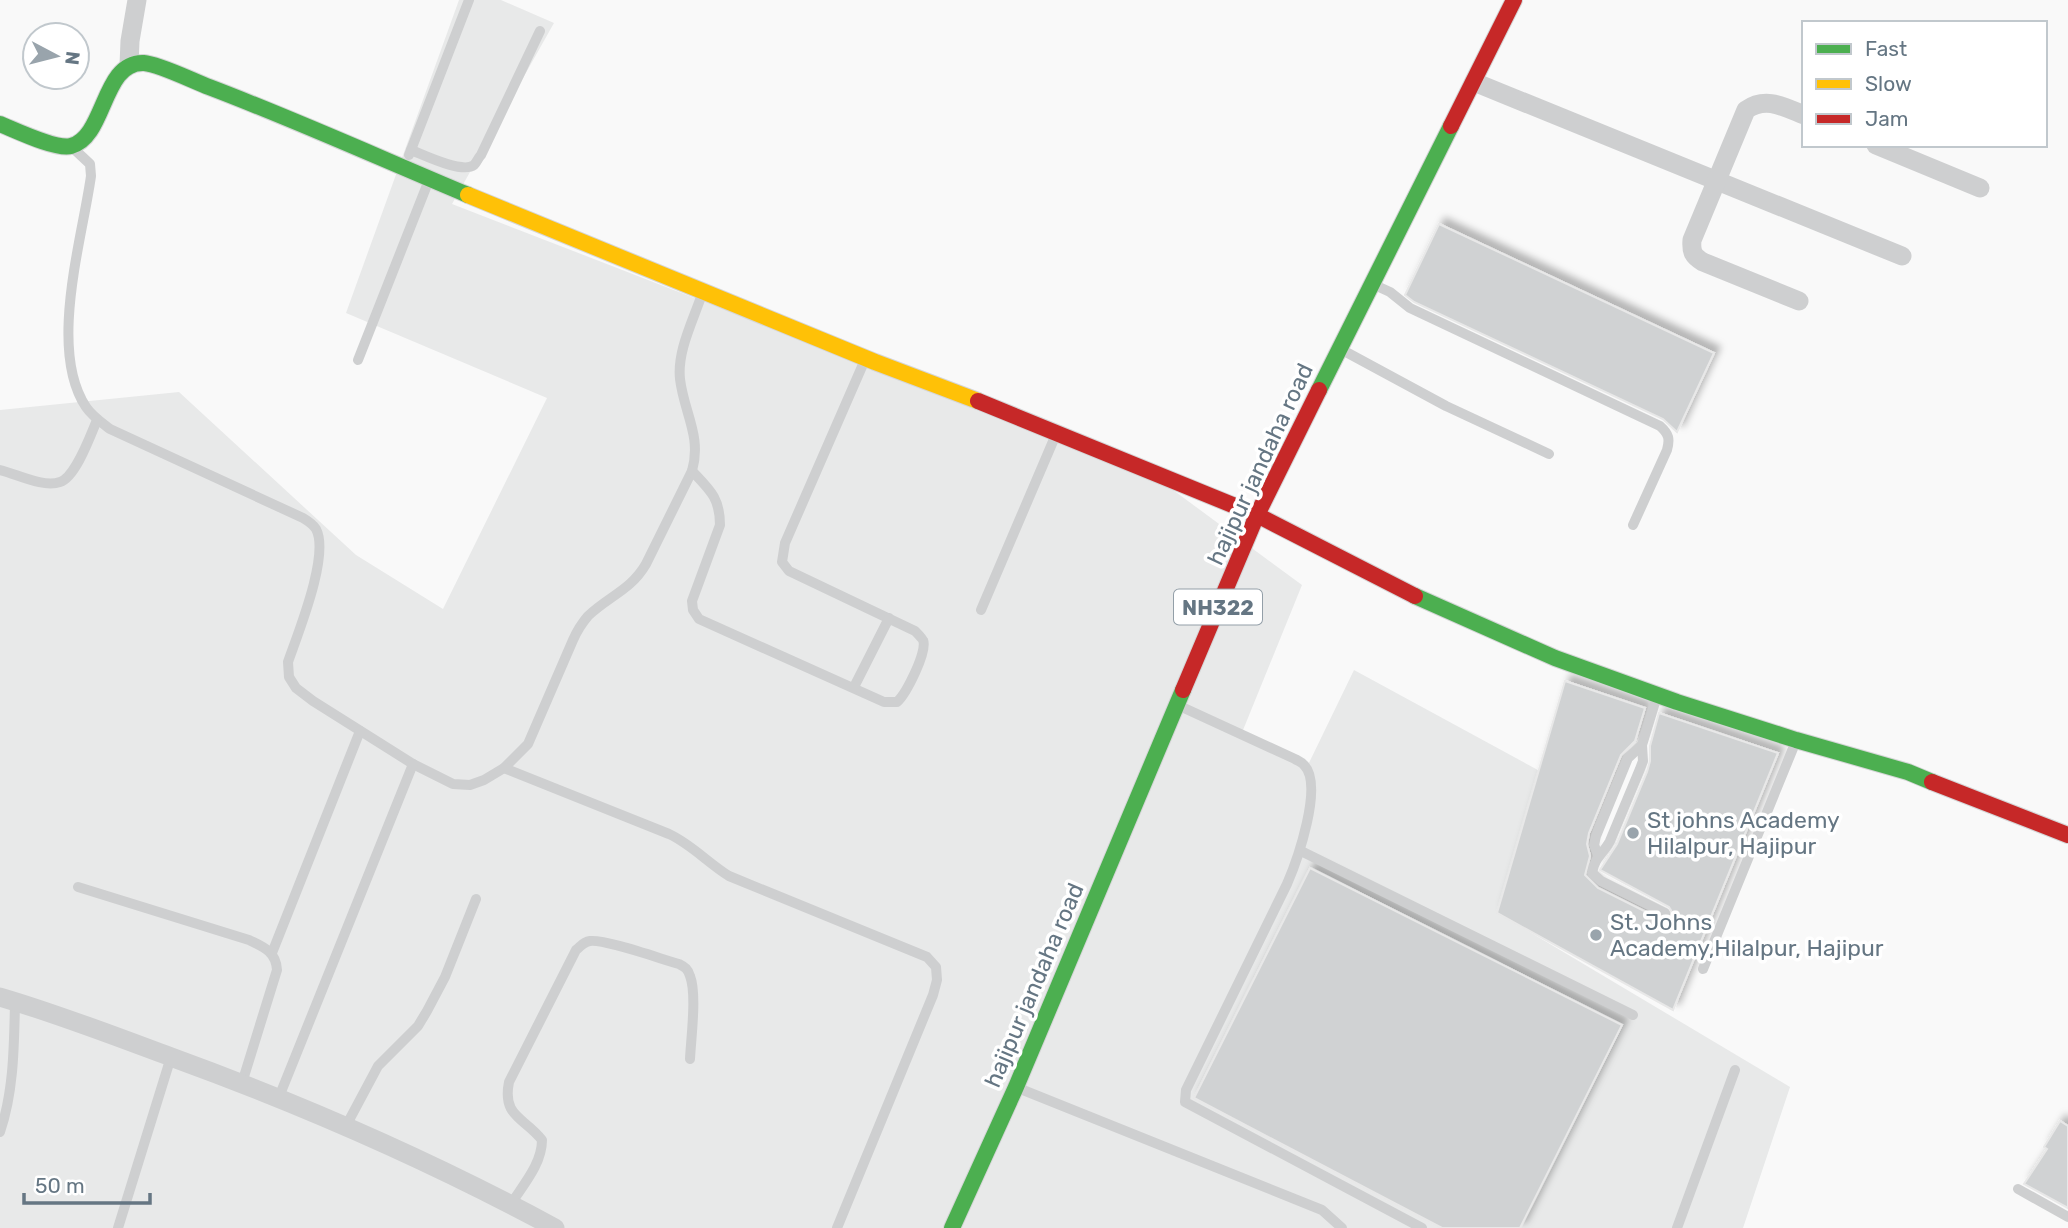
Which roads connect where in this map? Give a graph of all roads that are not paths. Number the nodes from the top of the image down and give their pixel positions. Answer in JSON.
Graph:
{"nodes":[{"id":1,"x":137,"y":0,"type":"edge"},
{"id":2,"x":469,"y":0,"type":"edge"},
{"id":3,"x":1514,"y":0,"type":"edge"},
{"id":4,"x":540,"y":31,"type":"dead end"},
{"id":5,"x":129,"y":65,"type":"junction"},
{"id":6,"x":1474,"y":82,"type":"junction"},
{"id":7,"x":1802,"y":114,"type":"edge"},
{"id":8,"x":0,"y":124,"type":"edge"},
{"id":9,"x":71,"y":146,"type":"junction"},
{"id":10,"x":1881,"y":147,"type":"edge"},
{"id":11,"x":411,"y":150,"type":"junction"},
{"id":12,"x":403,"y":169,"type":"junction"},
{"id":13,"x":429,"y":179,"type":"junction"},
{"id":14,"x":1717,"y":182,"type":"junction"},
{"id":15,"x":1979,"y":188,"type":"dead end"},
{"id":16,"x":1902,"y":256,"type":"dead end"},
{"id":17,"x":1373,"y":283,"type":"junction"},
{"id":18,"x":703,"y":290,"type":"junction"},
{"id":19,"x":1799,"y":301,"type":"dead end"},
{"id":20,"x":1339,"y":349,"type":"junction"},
{"id":21,"x":865,"y":358,"type":"junction"},
{"id":22,"x":358,"y":360,"type":"dead end"},
{"id":23,"x":97,"y":420,"type":"junction"},
{"id":24,"x":1057,"y":432,"type":"junction"},
{"id":25,"x":1549,"y":454,"type":"dead end"},
{"id":26,"x":0,"y":470,"type":"edge"},
{"id":27,"x":692,"y":471,"type":"junction"},
{"id":28,"x":1257,"y":515,"type":"junction"},
{"id":29,"x":1633,"y":525,"type":"dead end"},
{"id":30,"x":981,"y":610,"type":"dead end"},
{"id":31,"x":889,"y":618,"type":"junction"},
{"id":32,"x":853,"y":687,"type":"junction"},
{"id":33,"x":1657,"y":695,"type":"junction"},
{"id":34,"x":1178,"y":704,"type":"junction"},
{"id":35,"x":360,"y":731,"type":"junction"},
{"id":36,"x":1796,"y":740,"type":"junction"},
{"id":37,"x":1642,"y":745,"type":"junction"},
{"id":38,"x":413,"y":764,"type":"junction"},
{"id":39,"x":504,"y":768,"type":"junction"},
{"id":40,"x":2068,"y":835,"type":"edge"},
{"id":41,"x":1301,"y":851,"type":"junction"},
{"id":42,"x":1598,"y":855,"type":"junction"},
{"id":43,"x":79,"y":887,"type":"dead end"},
{"id":44,"x":477,"y":899,"type":"dead end"},
{"id":45,"x":1665,"y":913,"type":"dead end"},
{"id":46,"x":272,"y":953,"type":"junction"},
{"id":47,"x":1703,"y":969,"type":"dead end"},
{"id":48,"x":8,"y":999,"type":"edge"},
{"id":49,"x":1633,"y":1015,"type":"dead end"},
{"id":50,"x":172,"y":1057,"type":"junction"},
{"id":51,"x":690,"y":1059,"type":"dead end"},
{"id":52,"x":1735,"y":1070,"type":"dead end"},
{"id":53,"x":242,"y":1083,"type":"junction"},
{"id":54,"x":1016,"y":1087,"type":"junction"},
{"id":55,"x":279,"y":1097,"type":"junction"},
{"id":56,"x":346,"y":1126,"type":"junction"},
{"id":57,"x":0,"y":1132,"type":"edge"},
{"id":58,"x":2018,"y":1189,"type":"dead end"},
{"id":59,"x":511,"y":1204,"type":"junction"},
{"id":60,"x":2068,"y":1217,"type":"edge"},
{"id":61,"x":118,"y":1228,"type":"edge"},
{"id":62,"x":555,"y":1228,"type":"edge"},
{"id":63,"x":837,"y":1228,"type":"edge"},
{"id":64,"x":952,"y":1228,"type":"edge"},
{"id":65,"x":1342,"y":1228,"type":"edge"},
{"id":66,"x":1422,"y":1228,"type":"edge"},
{"id":67,"x":1676,"y":1228,"type":"edge"}],
"edges":[{"from":1,"to":5,"type":"street"},
{"from":2,"to":11,"type":"lane"},
{"from":3,"to":6,"type":"main road","name":"hajipur jandaha road","number":"NH322"},
{"from":4,"to":11,"type":"lane"},
{"from":5,"to":9,"type":"main road"},
{"from":5,"to":12,"type":"main road"},
{"from":6,"to":14,"type":"street"},
{"from":6,"to":17,"type":"main road","name":"hajipur jandaha road","number":"NH322"},
{"from":7,"to":14,"type":"street"},
{"from":8,"to":9,"type":"main road"},
{"from":9,"to":23,"type":"lane"},
{"from":10,"to":15,"type":"street"},
{"from":11,"to":12,"type":"lane"},
{"from":12,"to":13,"type":"main road"},
{"from":13,"to":18,"type":"main road"},
{"from":13,"to":22,"type":"lane"},
{"from":14,"to":16,"type":"street"},
{"from":14,"to":19,"type":"street"},
{"from":17,"to":20,"type":"main road","name":"hajipur jandaha road","number":"NH322"},
{"from":17,"to":29,"type":"lane"},
{"from":18,"to":21,"type":"main road"},
{"from":18,"to":27,"type":"lane"},
{"from":20,"to":25,"type":"lane"},
{"from":20,"to":28,"type":"main road","name":"hajipur jandaha road","number":"NH322"},
{"from":21,"to":24,"type":"main road"},
{"from":21,"to":31,"type":"lane"},
{"from":23,"to":26,"type":"lane"},
{"from":23,"to":35,"type":"lane"},
{"from":24,"to":28,"type":"main road"},
{"from":24,"to":30,"type":"lane"},
{"from":27,"to":32,"type":"lane"},
{"from":27,"to":39,"type":"lane"},
{"from":28,"to":33,"type":"main road"},
{"from":28,"to":34,"type":"main road","name":"hajipur jandaha road","number":"NH322"},
{"from":31,"to":32,"type":"lane"},
{"from":31,"to":32,"type":"lane"},
{"from":33,"to":36,"type":"main road"},
{"from":33,"to":37,"type":"lane"},
{"from":34,"to":41,"type":"lane"},
{"from":34,"to":54,"type":"main road","name":"hajipur jandaha road","number":"NH322"},
{"from":35,"to":38,"type":"lane"},
{"from":35,"to":46,"type":"lane"},
{"from":36,"to":40,"type":"main road"},
{"from":36,"to":47,"type":"lane"},
{"from":37,"to":42,"type":"lane"},
{"from":37,"to":42,"type":"lane"},
{"from":38,"to":39,"type":"lane"},
{"from":38,"to":55,"type":"lane"},
{"from":39,"to":63,"type":"lane"},
{"from":41,"to":49,"type":"lane"},
{"from":41,"to":66,"type":"lane"},
{"from":42,"to":45,"type":"lane"},
{"from":43,"to":46,"type":"lane"},
{"from":44,"to":56,"type":"lane"},
{"from":46,"to":53,"type":"lane"},
{"from":48,"to":50,"type":"street"},
{"from":48,"to":57,"type":"lane"},
{"from":50,"to":53,"type":"street"},
{"from":50,"to":61,"type":"lane"},
{"from":51,"to":59,"type":"lane"},
{"from":52,"to":67,"type":"lane"},
{"from":53,"to":55,"type":"street"},
{"from":54,"to":64,"type":"main road","name":"hajipur jandaha road","number":"NH322"},
{"from":54,"to":65,"type":"lane"},
{"from":55,"to":56,"type":"street"},
{"from":56,"to":59,"type":"street"},
{"from":58,"to":60,"type":"lane"},
{"from":59,"to":62,"type":"street"}]}
